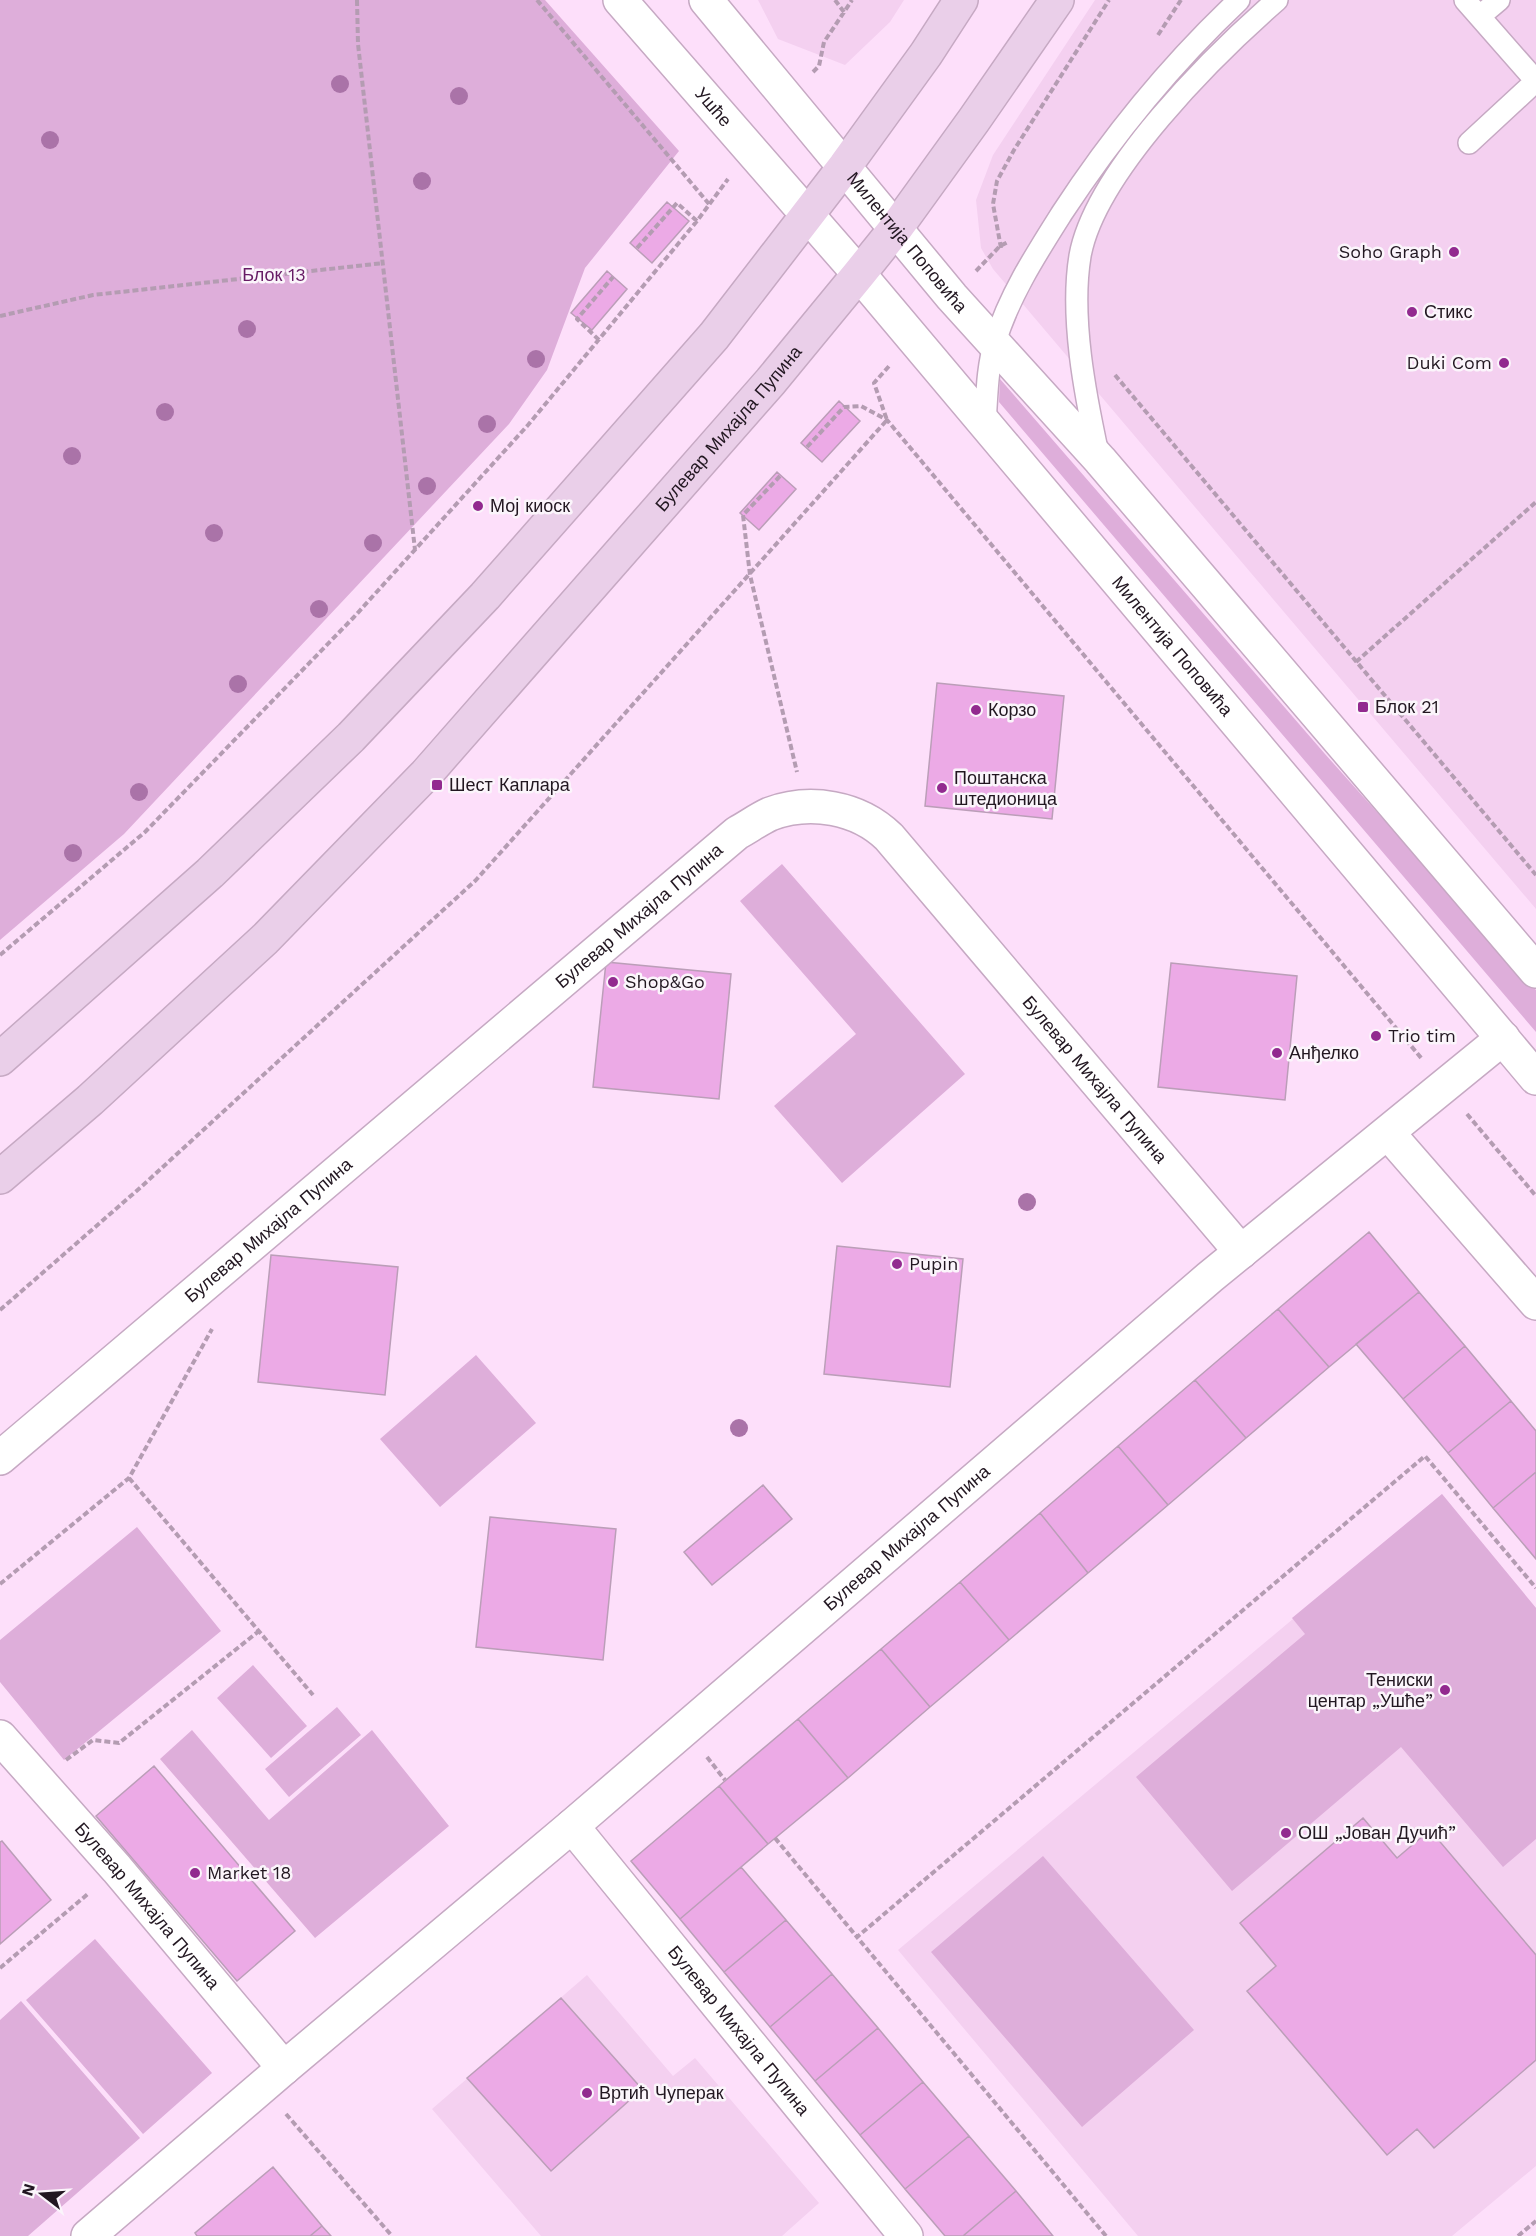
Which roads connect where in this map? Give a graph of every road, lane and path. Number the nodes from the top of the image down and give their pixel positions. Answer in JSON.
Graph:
{"nodes":[{"id":1,"x":357,"y":0,"type":"edge"},
{"id":2,"x":537,"y":0,"type":"edge"},
{"id":3,"x":620,"y":0,"type":"edge"},
{"id":4,"x":834,"y":0,"type":"edge"},
{"id":5,"x":852,"y":0,"type":"edge"},
{"id":6,"x":962,"y":0,"type":"edge"},
{"id":7,"x":1058,"y":0,"type":"edge"},
{"id":8,"x":1109,"y":0,"type":"edge"},
{"id":9,"x":1239,"y":0,"type":"edge"},
{"id":10,"x":1277,"y":0,"type":"edge"},
{"id":11,"x":1465,"y":0,"type":"edge"},
{"id":12,"x":1499,"y":0,"type":"edge"},
{"id":13,"x":720,"y":8,"type":"edge"},
{"id":14,"x":1480,"y":16,"type":"junction"},
{"id":15,"x":1536,"y":81,"type":"edge"},
{"id":16,"x":1468,"y":143,"type":"dead end"},
{"id":17,"x":845,"y":166,"type":"junction"},
{"id":18,"x":808,"y":216,"type":"junction"},
{"id":19,"x":697,"y":221,"type":"junction"},
{"id":20,"x":896,"y":228,"type":"junction"},
{"id":21,"x":637,"y":248,"type":"dead end"},
{"id":22,"x":384,"y":263,"type":"junction"},
{"id":23,"x":859,"y":274,"type":"junction"},
{"id":24,"x":613,"y":277,"type":"dead end"},
{"id":25,"x":1021,"y":280,"type":"junction"},
{"id":26,"x":0,"y":316,"type":"edge"},
{"id":27,"x":599,"y":340,"type":"junction"},
{"id":28,"x":994,"y":345,"type":"junction"},
{"id":29,"x":1114,"y":374,"type":"dead end"},
{"id":30,"x":887,"y":420,"type":"junction"},
{"id":31,"x":985,"y":423,"type":"junction"},
{"id":32,"x":807,"y":447,"type":"dead end"},
{"id":33,"x":1100,"y":460,"type":"junction"},
{"id":34,"x":780,"y":476,"type":"dead end"},
{"id":35,"x":1536,"y":502,"type":"edge"},
{"id":36,"x":415,"y":550,"type":"junction"},
{"id":37,"x":750,"y":575,"type":"junction"},
{"id":38,"x":1356,"y":662,"type":"junction"},
{"id":39,"x":805,"y":805,"type":"junction"},
{"id":40,"x":1536,"y":875,"type":"edge"},
{"id":41,"x":0,"y":955,"type":"edge"},
{"id":42,"x":1536,"y":971,"type":"edge"},
{"id":43,"x":1503,"y":1038,"type":"junction"},
{"id":44,"x":0,"y":1059,"type":"edge"},
{"id":45,"x":1536,"y":1078,"type":"edge"},
{"id":46,"x":1445,"y":1087,"type":"junction"},
{"id":47,"x":1388,"y":1133,"type":"junction"},
{"id":48,"x":0,"y":1177,"type":"edge"},
{"id":49,"x":1536,"y":1196,"type":"edge"},
{"id":50,"x":1241,"y":1252,"type":"junction"},
{"id":51,"x":1536,"y":1303,"type":"edge"},
{"id":52,"x":0,"y":1311,"type":"edge"},
{"id":53,"x":215,"y":1323,"type":"dead end"},
{"id":54,"x":0,"y":1458,"type":"edge"},
{"id":55,"x":129,"y":1478,"type":"junction"},
{"id":56,"x":0,"y":1584,"type":"edge"},
{"id":57,"x":1536,"y":1588,"type":"edge"},
{"id":58,"x":259,"y":1631,"type":"junction"},
{"id":59,"x":313,"y":1695,"type":"dead end"},
{"id":60,"x":2,"y":1744,"type":"edge"},
{"id":61,"x":39,"y":1782,"type":"junction"},
{"id":62,"x":572,"y":1826,"type":"junction"},
{"id":63,"x":774,"y":1838,"type":"dead end"},
{"id":64,"x":117,"y":1869,"type":"junction"},
{"id":65,"x":857,"y":1937,"type":"junction"},
{"id":66,"x":0,"y":1968,"type":"edge"},
{"id":67,"x":273,"y":2077,"type":"junction"},
{"id":68,"x":1536,"y":2220,"type":"edge"},
{"id":69,"x":88,"y":2236,"type":"edge"},
{"id":70,"x":392,"y":2236,"type":"edge"},
{"id":71,"x":906,"y":2236,"type":"edge"},
{"id":72,"x":1106,"y":2236,"type":"edge"},
{"id":73,"x":1518,"y":2236,"type":"edge"}],
"edges":[{"from":1,"to":22,"type":"path"},
{"from":2,"to":19,"type":"path"},
{"from":3,"to":18,"type":"street","name":"Ушће"},
{"from":4,"to":5,"type":"path"},
{"from":6,"to":17,"type":"main road"},
{"from":7,"to":20,"type":"main road","name":"Булевар Михајла Пупина"},
{"from":8,"to":25,"type":"path"},
{"from":9,"to":25,"type":"lane"},
{"from":10,"to":33,"type":"lane"},
{"from":11,"to":14,"type":"lane"},
{"from":12,"to":14,"type":"lane"},
{"from":13,"to":17,"type":"street"},
{"from":14,"to":15,"type":"lane"},
{"from":15,"to":16,"type":"lane"},
{"from":17,"to":18,"type":"main road"},
{"from":17,"to":20,"type":"street","name":"Милентија Поповића"},
{"from":18,"to":23,"type":"street","name":"Милентија Поповића"},
{"from":18,"to":44,"type":"main road"},
{"from":19,"to":21,"type":"path"},
{"from":19,"to":27,"type":"path"},
{"from":20,"to":23,"type":"main road","name":"Булевар Михајла Пупина"},
{"from":20,"to":28,"type":"street","name":"Милентија Поповића"},
{"from":22,"to":26,"type":"path"},
{"from":22,"to":36,"type":"path"},
{"from":23,"to":31,"type":"street","name":"Милентија Поповића"},
{"from":23,"to":48,"type":"main road","name":"Булевар Михајла Пупина"},
{"from":24,"to":27,"type":"path"},
{"from":25,"to":28,"type":"lane"},
{"from":27,"to":36,"type":"path"},
{"from":28,"to":31,"type":"lane"},
{"from":28,"to":33,"type":"street","name":"Милентија Поповића"},
{"from":29,"to":38,"type":"path"},
{"from":30,"to":32,"type":"path"},
{"from":30,"to":37,"type":"path"},
{"from":30,"to":46,"type":"path"},
{"from":31,"to":43,"type":"street","name":"Милентија Поповића"},
{"from":33,"to":42,"type":"street","name":"Милентија Поповића"},
{"from":34,"to":37,"type":"path"},
{"from":35,"to":38,"type":"path"},
{"from":36,"to":41,"type":"path"},
{"from":37,"to":39,"type":"path"},
{"from":37,"to":52,"type":"path"},
{"from":38,"to":40,"type":"path"},
{"from":39,"to":50,"type":"street","name":"Булевар Михајла Пупина"},
{"from":39,"to":54,"type":"street","name":"Булевар Михајла Пупина"},
{"from":43,"to":45,"type":"street","name":"Милентија Поповића"},
{"from":43,"to":46,"type":"street","name":"Булевар Михајла Пупина"},
{"from":46,"to":47,"type":"street","name":"Булевар Михајла Пупина"},
{"from":46,"to":49,"type":"path"},
{"from":47,"to":50,"type":"street","name":"Булевар Михајла Пупина"},
{"from":47,"to":51,"type":"street"},
{"from":50,"to":62,"type":"street","name":"Булевар Михајла Пупина"},
{"from":53,"to":55,"type":"path"},
{"from":55,"to":56,"type":"path"},
{"from":55,"to":58,"type":"path"},
{"from":57,"to":65,"type":"path"},
{"from":58,"to":59,"type":"path"},
{"from":58,"to":61,"type":"path"},
{"from":60,"to":61,"type":"street","name":"Булевар Михајла Пупина"},
{"from":61,"to":64,"type":"street","name":"Булевар Михајла Пупина"},
{"from":62,"to":67,"type":"street","name":"Булевар Михајла Пупина"},
{"from":62,"to":71,"type":"street","name":"Булевар Михајла Пупина"},
{"from":63,"to":65,"type":"path"},
{"from":64,"to":66,"type":"path"},
{"from":64,"to":67,"type":"street","name":"Булевар Михајла Пупина"},
{"from":65,"to":72,"type":"path"},
{"from":67,"to":69,"type":"street","name":"Булевар Михајла Пупина"},
{"from":67,"to":70,"type":"path"},
{"from":68,"to":73,"type":"path"}]}
